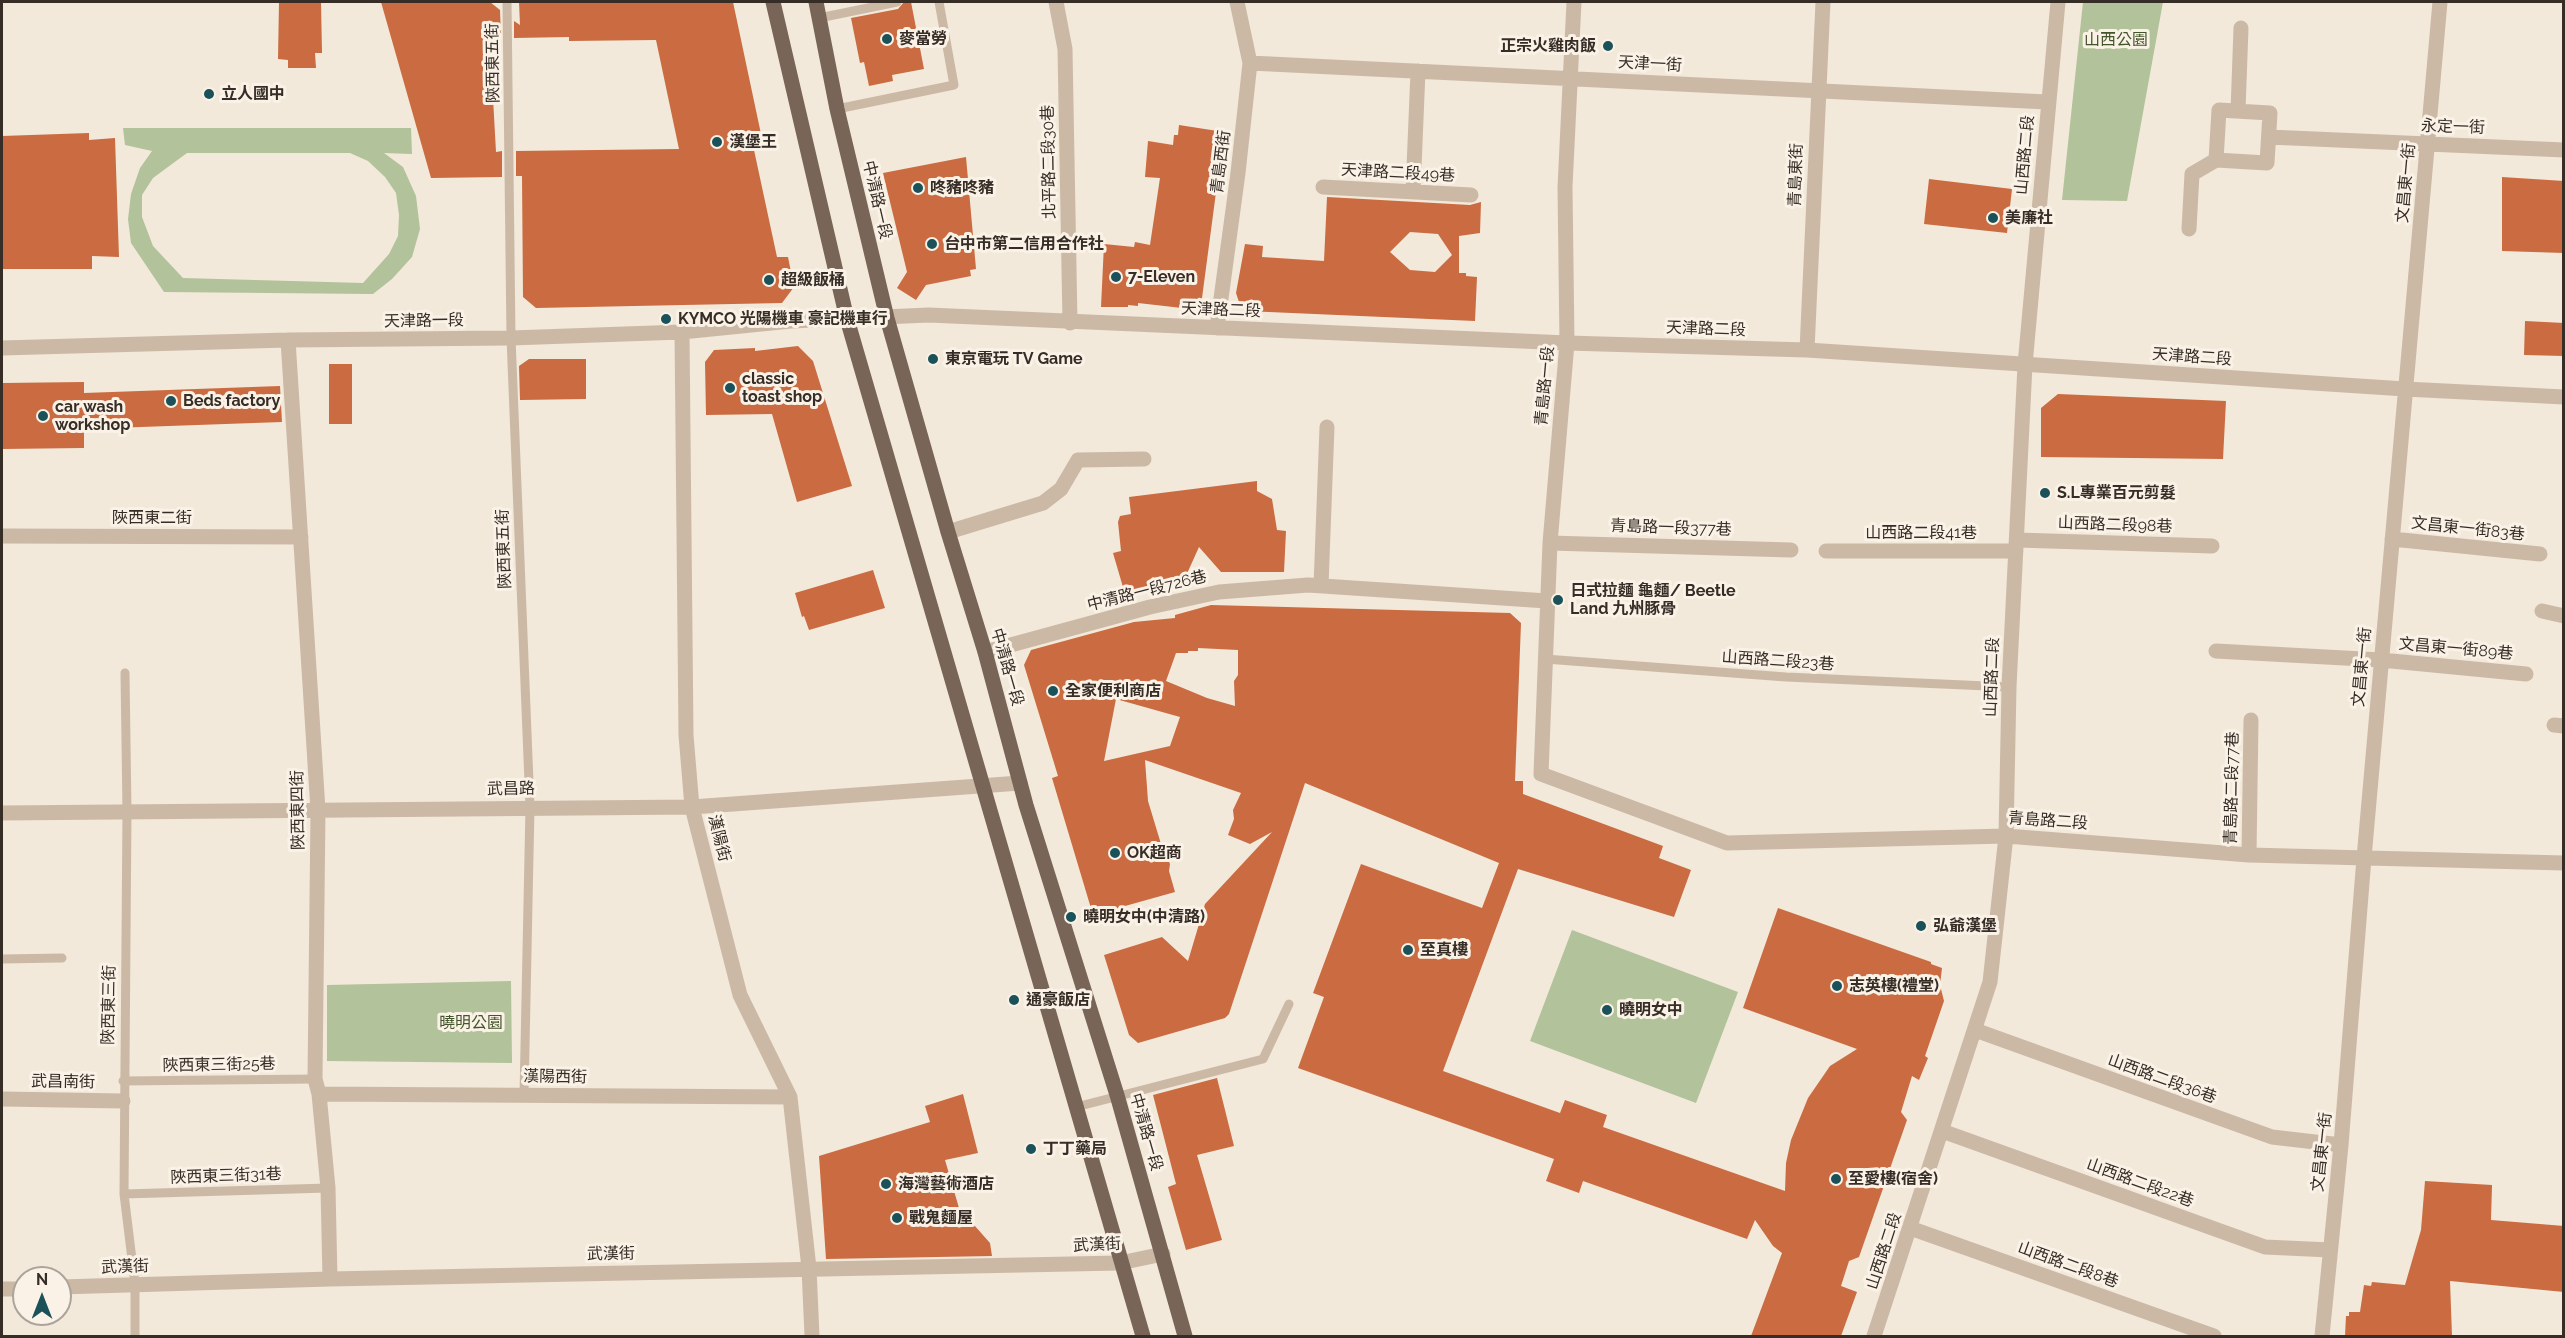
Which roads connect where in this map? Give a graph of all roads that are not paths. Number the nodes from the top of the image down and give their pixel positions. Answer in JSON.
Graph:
{"nodes":[{"id":1,"x":507,"y":2,"type":"edge"},
{"id":2,"x":773,"y":2,"type":"edge"},
{"id":3,"x":816,"y":2,"type":"edge"},
{"id":4,"x":897,"y":2,"type":"edge"},
{"id":5,"x":939,"y":2,"type":"edge"},
{"id":6,"x":1056,"y":2,"type":"edge"},
{"id":7,"x":1237,"y":2,"type":"edge"},
{"id":8,"x":1574,"y":2,"type":"edge"},
{"id":9,"x":1823,"y":2,"type":"edge"},
{"id":10,"x":2058,"y":2,"type":"edge"},
{"id":11,"x":2440,"y":2,"type":"edge"},
{"id":12,"x":819,"y":18,"type":"junction"},
{"id":13,"x":2241,"y":28,"type":"dead end"},
{"id":14,"x":1250,"y":63,"type":"junction"},
{"id":15,"x":1418,"y":71,"type":"junction"},
{"id":16,"x":1571,"y":79,"type":"junction"},
{"id":17,"x":1817,"y":91,"type":"junction"},
{"id":18,"x":2047,"y":102,"type":"junction"},
{"id":19,"x":837,"y":109,"type":"junction"},
{"id":20,"x":2238,"y":111,"type":"junction"},
{"id":21,"x":2269,"y":137,"type":"junction"},
{"id":22,"x":2427,"y":144,"type":"junction"},
{"id":23,"x":2564,"y":150,"type":"edge"},
{"id":24,"x":2216,"y":159,"type":"junction"},
{"id":25,"x":1323,"y":187,"type":"dead end"},
{"id":26,"x":1413,"y":192,"type":"junction"},
{"id":27,"x":1471,"y":195,"type":"dead end"},
{"id":28,"x":2189,"y":229,"type":"dead end"},
{"id":29,"x":887,"y":318,"type":"junction"},
{"id":30,"x":847,"y":319,"type":"junction"},
{"id":31,"x":1070,"y":323,"type":"junction"},
{"id":32,"x":1217,"y":328,"type":"junction"},
{"id":33,"x":682,"y":332,"type":"junction"},
{"id":34,"x":510,"y":338,"type":"junction"},
{"id":35,"x":288,"y":340,"type":"junction"},
{"id":36,"x":1567,"y":343,"type":"junction"},
{"id":37,"x":2,"y":348,"type":"edge"},
{"id":38,"x":1807,"y":350,"type":"junction"},
{"id":39,"x":2025,"y":365,"type":"junction"},
{"id":40,"x":2405,"y":389,"type":"junction"},
{"id":41,"x":2564,"y":397,"type":"edge"},
{"id":42,"x":1327,"y":427,"type":"dead end"},
{"id":43,"x":1144,"y":459,"type":"dead end"},
{"id":44,"x":948,"y":532,"type":"junction"},
{"id":45,"x":2,"y":536,"type":"edge"},
{"id":46,"x":301,"y":537,"type":"junction"},
{"id":47,"x":2392,"y":539,"type":"junction"},
{"id":48,"x":1550,"y":543,"type":"junction"},
{"id":49,"x":2016,"y":545,"type":"junction"},
{"id":50,"x":2212,"y":546,"type":"dead end"},
{"id":51,"x":1791,"y":550,"type":"dead end"},
{"id":52,"x":1826,"y":551,"type":"dead end"},
{"id":53,"x":2540,"y":554,"type":"dead end"},
{"id":54,"x":1322,"y":586,"type":"junction"},
{"id":55,"x":1547,"y":601,"type":"junction"},
{"id":56,"x":2542,"y":611,"type":"dead end"},
{"id":57,"x":2564,"y":616,"type":"edge"},
{"id":58,"x":2216,"y":651,"type":"dead end"},
{"id":59,"x":985,"y":652,"type":"junction"},
{"id":60,"x":1545,"y":659,"type":"junction"},
{"id":61,"x":2381,"y":660,"type":"junction"},
{"id":62,"x":125,"y":673,"type":"dead end"},
{"id":63,"x":2526,"y":674,"type":"dead end"},
{"id":64,"x":2009,"y":687,"type":"junction"},
{"id":65,"x":2251,"y":720,"type":"dead end"},
{"id":66,"x":1541,"y":774,"type":"joint"},
{"id":67,"x":1020,"y":783,"type":"junction"},
{"id":68,"x":982,"y":788,"type":"junction"},
{"id":69,"x":530,"y":807,"type":"junction"},
{"id":70,"x":692,"y":807,"type":"junction"},
{"id":71,"x":318,"y":810,"type":"junction"},
{"id":72,"x":127,"y":811,"type":"junction"},
{"id":73,"x":2,"y":813,"type":"edge"},
{"id":74,"x":2006,"y":836,"type":"junction"},
{"id":75,"x":2250,"y":855,"type":"junction"},
{"id":76,"x":2364,"y":858,"type":"junction"},
{"id":77,"x":2564,"y":863,"type":"edge"},
{"id":78,"x":62,"y":958,"type":"dead end"},
{"id":79,"x":2,"y":959,"type":"edge"},
{"id":80,"x":1289,"y":1004,"type":"dead end"},
{"id":81,"x":1974,"y":1030,"type":"junction"},
{"id":82,"x":123,"y":1082,"type":"junction"},
{"id":83,"x":317,"y":1087,"type":"junction"},
{"id":84,"x":524,"y":1095,"type":"junction"},
{"id":85,"x":1117,"y":1095,"type":"junction"},
{"id":86,"x":790,"y":1097,"type":"junction"},
{"id":87,"x":2,"y":1099,"type":"edge"},
{"id":88,"x":123,"y":1101,"type":"junction"},
{"id":89,"x":1076,"y":1107,"type":"junction"},
{"id":90,"x":1942,"y":1131,"type":"junction"},
{"id":91,"x":2341,"y":1144,"type":"junction"},
{"id":92,"x":328,"y":1188,"type":"junction"},
{"id":93,"x":124,"y":1194,"type":"junction"},
{"id":94,"x":1910,"y":1228,"type":"junction"},
{"id":95,"x":2330,"y":1250,"type":"junction"},
{"id":96,"x":1162,"y":1254,"type":"junction"},
{"id":97,"x":1120,"y":1263,"type":"junction"},
{"id":98,"x":809,"y":1268,"type":"junction"},
{"id":99,"x":330,"y":1279,"type":"junction"},
{"id":100,"x":135,"y":1284,"type":"junction"},
{"id":101,"x":72,"y":1287,"type":"edge"},
{"id":102,"x":135,"y":1336,"type":"edge"},
{"id":103,"x":812,"y":1336,"type":"edge"},
{"id":104,"x":1143,"y":1336,"type":"edge"},
{"id":105,"x":1185,"y":1336,"type":"edge"},
{"id":106,"x":1875,"y":1336,"type":"edge"},
{"id":107,"x":2214,"y":1336,"type":"edge"},
{"id":108,"x":2322,"y":1336,"type":"edge"}],
"edges":[{"from":1,"to":34,"type":"lane","name":"陝西東五街"},
{"from":2,"to":30,"type":"main road"},
{"from":3,"to":12,"type":"main road","name":"中清路一段"},
{"from":4,"to":12,"type":"lane"},
{"from":5,"to":19,"type":"lane"},
{"from":6,"to":31,"type":"street","name":"北平路二段30巷"},
{"from":7,"to":14,"type":"street","name":"青島西街"},
{"from":8,"to":16,"type":"street","name":"青島路一段"},
{"from":9,"to":17,"type":"street","name":"青島東街"},
{"from":10,"to":18,"type":"street","name":"山西路二段"},
{"from":11,"to":22,"type":"street","name":"文昌東一街"},
{"from":12,"to":19,"type":"main road","name":"中清路一段"},
{"from":13,"to":20,"type":"street"},
{"from":14,"to":15,"type":"street","name":"天津一街"},
{"from":14,"to":32,"type":"street","name":"青島西街"},
{"from":15,"to":16,"type":"street","name":"天津一街"},
{"from":15,"to":26,"type":"street"},
{"from":16,"to":17,"type":"street","name":"天津一街"},
{"from":16,"to":36,"type":"street","name":"青島路一段"},
{"from":17,"to":18,"type":"street","name":"天津一街"},
{"from":17,"to":38,"type":"street","name":"青島東街"},
{"from":18,"to":39,"type":"street","name":"山西路二段"},
{"from":19,"to":29,"type":"main road","name":"中清路一段"},
{"from":20,"to":21,"type":"street"},
{"from":20,"to":24,"type":"street"},
{"from":21,"to":22,"type":"street","name":"永定一街"},
{"from":21,"to":24,"type":"street"},
{"from":22,"to":23,"type":"street","name":"永定一街"},
{"from":22,"to":40,"type":"street","name":"文昌東一街"},
{"from":24,"to":28,"type":"street"},
{"from":25,"to":26,"type":"street","name":"天津路二段49巷"},
{"from":26,"to":27,"type":"street","name":"天津路二段49巷"},
{"from":29,"to":30,"type":"street","name":"天津路二段"},
{"from":29,"to":31,"type":"street","name":"天津路二段"},
{"from":29,"to":44,"type":"main road","name":"中清路一段"},
{"from":30,"to":33,"type":"street","name":"天津路一段"},
{"from":30,"to":68,"type":"main road"},
{"from":31,"to":32,"type":"street","name":"天津路二段"},
{"from":32,"to":36,"type":"street","name":"天津路二段"},
{"from":33,"to":34,"type":"street","name":"天津路一段"},
{"from":33,"to":70,"type":"street","name":"漢陽街"},
{"from":34,"to":35,"type":"street","name":"天津路一段"},
{"from":34,"to":69,"type":"lane","name":"陝西東五街"},
{"from":35,"to":37,"type":"street","name":"天津路一段"},
{"from":35,"to":46,"type":"street","name":"陜西東四街"},
{"from":36,"to":38,"type":"street","name":"天津路二段"},
{"from":36,"to":48,"type":"street","name":"青島路一段"},
{"from":38,"to":39,"type":"street","name":"天津路二段"},
{"from":39,"to":40,"type":"street","name":"天津路二段"},
{"from":39,"to":49,"type":"street","name":"山西路二段"},
{"from":40,"to":41,"type":"street","name":"天津路二段"},
{"from":40,"to":47,"type":"street","name":"文昌東一街"},
{"from":42,"to":54,"type":"street"},
{"from":43,"to":44,"type":"street"},
{"from":44,"to":59,"type":"main road","name":"中清路一段"},
{"from":45,"to":46,"type":"street","name":"陜西東二街"},
{"from":46,"to":71,"type":"street","name":"陜西東四街"},
{"from":47,"to":53,"type":"street","name":"文昌東一街83巷"},
{"from":47,"to":61,"type":"street","name":"文昌東一街"},
{"from":48,"to":51,"type":"street","name":"青島路一段377巷"},
{"from":48,"to":55,"type":"street","name":"青島路一段"},
{"from":49,"to":50,"type":"street","name":"山西路二段98巷"},
{"from":49,"to":52,"type":"street","name":"山西路二段41巷"},
{"from":49,"to":64,"type":"street","name":"山西路二段"},
{"from":54,"to":55,"type":"street","name":"中清路一段726巷"},
{"from":54,"to":59,"type":"street","name":"中清路一段726巷"},
{"from":55,"to":60,"type":"street","name":"青島路一段"},
{"from":56,"to":57,"type":"street"},
{"from":58,"to":61,"type":"street","name":"文昌東一街89巷"},
{"from":59,"to":67,"type":"main road","name":"中清路一段"},
{"from":60,"to":64,"type":"lane","name":"山西路二段23巷"},
{"from":60,"to":66,"type":"street","name":"青島路一段"},
{"from":61,"to":63,"type":"street","name":"文昌東一街89巷"},
{"from":61,"to":76,"type":"street","name":"文昌東一街"},
{"from":62,"to":72,"type":"lane","name":"陜西東三街"},
{"from":64,"to":74,"type":"street","name":"山西路二段"},
{"from":65,"to":75,"type":"street","name":"青島路二段77巷"},
{"from":66,"to":74,"type":"street","name":"青島路二段"},
{"from":67,"to":68,"type":"street","name":"武昌路"},
{"from":67,"to":85,"type":"main road","name":"中清路一段"},
{"from":68,"to":70,"type":"street","name":"武昌路"},
{"from":68,"to":89,"type":"main road"},
{"from":69,"to":70,"type":"street","name":"武昌路"},
{"from":69,"to":71,"type":"street","name":"武昌路"},
{"from":69,"to":84,"type":"lane","name":"陝西東五街"},
{"from":70,"to":86,"type":"street","name":"漢陽街"},
{"from":71,"to":72,"type":"street","name":"武昌路"},
{"from":71,"to":83,"type":"street","name":"陜西東四街"},
{"from":72,"to":73,"type":"street","name":"武昌路"},
{"from":72,"to":82,"type":"lane","name":"陜西東三街"},
{"from":74,"to":75,"type":"street","name":"青島路二段"},
{"from":74,"to":81,"type":"street","name":"山西路二段"},
{"from":75,"to":76,"type":"street","name":"青島路二段"},
{"from":76,"to":77,"type":"street","name":"青島路二段"},
{"from":76,"to":91,"type":"street","name":"文昌東一街"},
{"from":78,"to":79,"type":"lane"},
{"from":80,"to":85,"type":"lane"},
{"from":81,"to":90,"type":"street","name":"山西路二段"},
{"from":81,"to":91,"type":"street","name":"山西路二段36巷"},
{"from":82,"to":83,"type":"lane","name":"陜西東三街25巷"},
{"from":82,"to":88,"type":"lane","name":"陜西東三街"},
{"from":83,"to":84,"type":"street","name":"漢陽西街"},
{"from":83,"to":92,"type":"street","name":"陜西東四街"},
{"from":84,"to":86,"type":"street","name":"漢陽西街"},
{"from":85,"to":89,"type":"lane"},
{"from":85,"to":96,"type":"main road","name":"中清路一段"},
{"from":86,"to":98,"type":"street","name":"漢陽街"},
{"from":87,"to":88,"type":"street","name":"武昌南街"},
{"from":88,"to":93,"type":"lane","name":"陜西東三街"},
{"from":89,"to":97,"type":"main road"},
{"from":90,"to":94,"type":"street","name":"山西路二段"},
{"from":90,"to":95,"type":"street","name":"山西路二段22巷"},
{"from":91,"to":95,"type":"street","name":"文昌東一街"},
{"from":92,"to":93,"type":"lane","name":"陜西東三街31巷"},
{"from":92,"to":99,"type":"street","name":"陜西東四街"},
{"from":93,"to":100,"type":"lane","name":"陜西東三街"},
{"from":94,"to":106,"type":"street","name":"山西路二段"},
{"from":94,"to":107,"type":"street","name":"山西路二段8巷"},
{"from":95,"to":108,"type":"street","name":"文昌東一街"},
{"from":96,"to":97,"type":"street","name":"武漢街"},
{"from":96,"to":105,"type":"main road","name":"中清路一段"},
{"from":97,"to":98,"type":"street","name":"武漢街"},
{"from":97,"to":104,"type":"main road"},
{"from":98,"to":99,"type":"street","name":"武漢街"},
{"from":98,"to":103,"type":"street","name":"漢陽街"},
{"from":99,"to":100,"type":"street","name":"武漢街"},
{"from":100,"to":101,"type":"street","name":"武漢街"},
{"from":100,"to":102,"type":"lane","name":"陜西東三街"}]}
